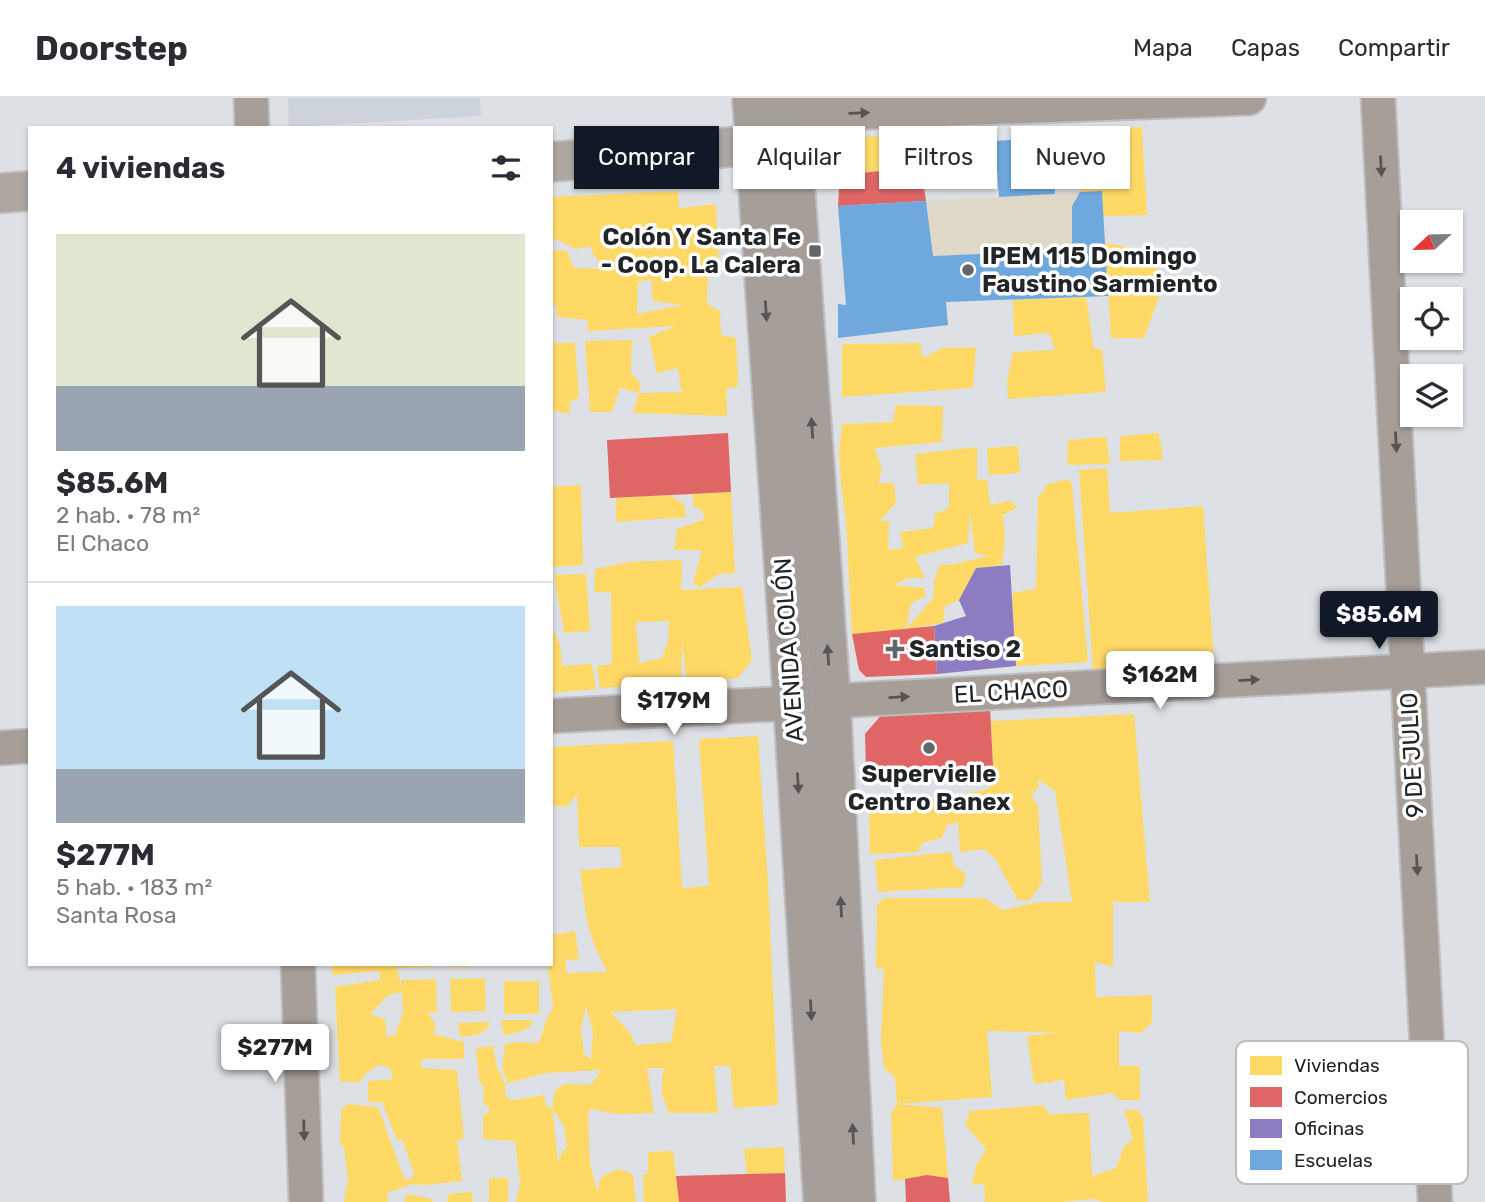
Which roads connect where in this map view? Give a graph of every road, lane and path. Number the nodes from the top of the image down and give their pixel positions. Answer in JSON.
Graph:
{"nodes":[{"id":1,"x":251,"y":98,"type":"edge"},
{"id":2,"x":752,"y":98,"type":"edge"},
{"id":3,"x":1249,"y":98,"type":"edge"},
{"id":4,"x":1378,"y":98,"type":"edge"},
{"id":5,"x":790,"y":107,"type":"edge"},
{"id":6,"x":252,"y":126,"type":"edge"},
{"id":7,"x":754,"y":126,"type":"edge"},
{"id":8,"x":772,"y":126,"type":"edge"},
{"id":9,"x":733,"y":147,"type":"edge"},
{"id":10,"x":553,"y":162,"type":"edge"},
{"id":11,"x":758,"y":189,"type":"edge"},
{"id":12,"x":28,"y":191,"type":"edge"},
{"id":13,"x":0,"y":193,"type":"edge"},
{"id":14,"x":1485,"y":667,"type":"edge"},
{"id":15,"x":1408,"y":672,"type":"junction"},
{"id":16,"x":831,"y":701,"type":"junction"},
{"id":17,"x":793,"y":703,"type":"junction"},
{"id":18,"x":553,"y":716,"type":"edge"},
{"id":19,"x":28,"y":746,"type":"edge"},
{"id":20,"x":0,"y":747,"type":"edge"},
{"id":21,"x":298,"y":966,"type":"edge"},
{"id":22,"x":1427,"y":1041,"type":"edge"},
{"id":23,"x":1434,"y":1184,"type":"edge"},
{"id":24,"x":306,"y":1202,"type":"edge"},
{"id":25,"x":823,"y":1202,"type":"edge"},
{"id":26,"x":856,"y":1202,"type":"edge"},
{"id":27,"x":1435,"y":1202,"type":"edge"}],
"edges":[{"from":1,"to":6,"type":"street"},
{"from":2,"to":7,"type":"main road","name":"AVENIDA COLÓN"},
{"from":5,"to":3,"type":"street","one_way":true},
{"from":4,"to":15,"type":"street","name":"9 DE JULIO","one_way":true},
{"from":5,"to":8,"type":"main road"},
{"from":16,"to":5,"type":"main road","name":"AVENIDA COLÓN","one_way":true},
{"from":9,"to":10,"type":"main road"},
{"from":11,"to":17,"type":"main road","name":"AVENIDA COLÓN","one_way":true},
{"from":12,"to":13,"type":"main road"},
{"from":14,"to":15,"type":"street","name":"EL CHACO"},
{"from":16,"to":15,"type":"street","name":"EL CHACO","one_way":true},
{"from":15,"to":22,"type":"street","name":"9 DE JULIO","one_way":true},
{"from":26,"to":16,"type":"main road","name":"AVENIDA COLÓN","one_way":true},
{"from":17,"to":18,"type":"street"},
{"from":17,"to":25,"type":"main road","name":"AVENIDA COLÓN","one_way":true},
{"from":19,"to":20,"type":"street"},
{"from":21,"to":24,"type":"street","one_way":true},
{"from":23,"to":27,"type":"street","name":"9 DE JULIO","one_way":true}]}
